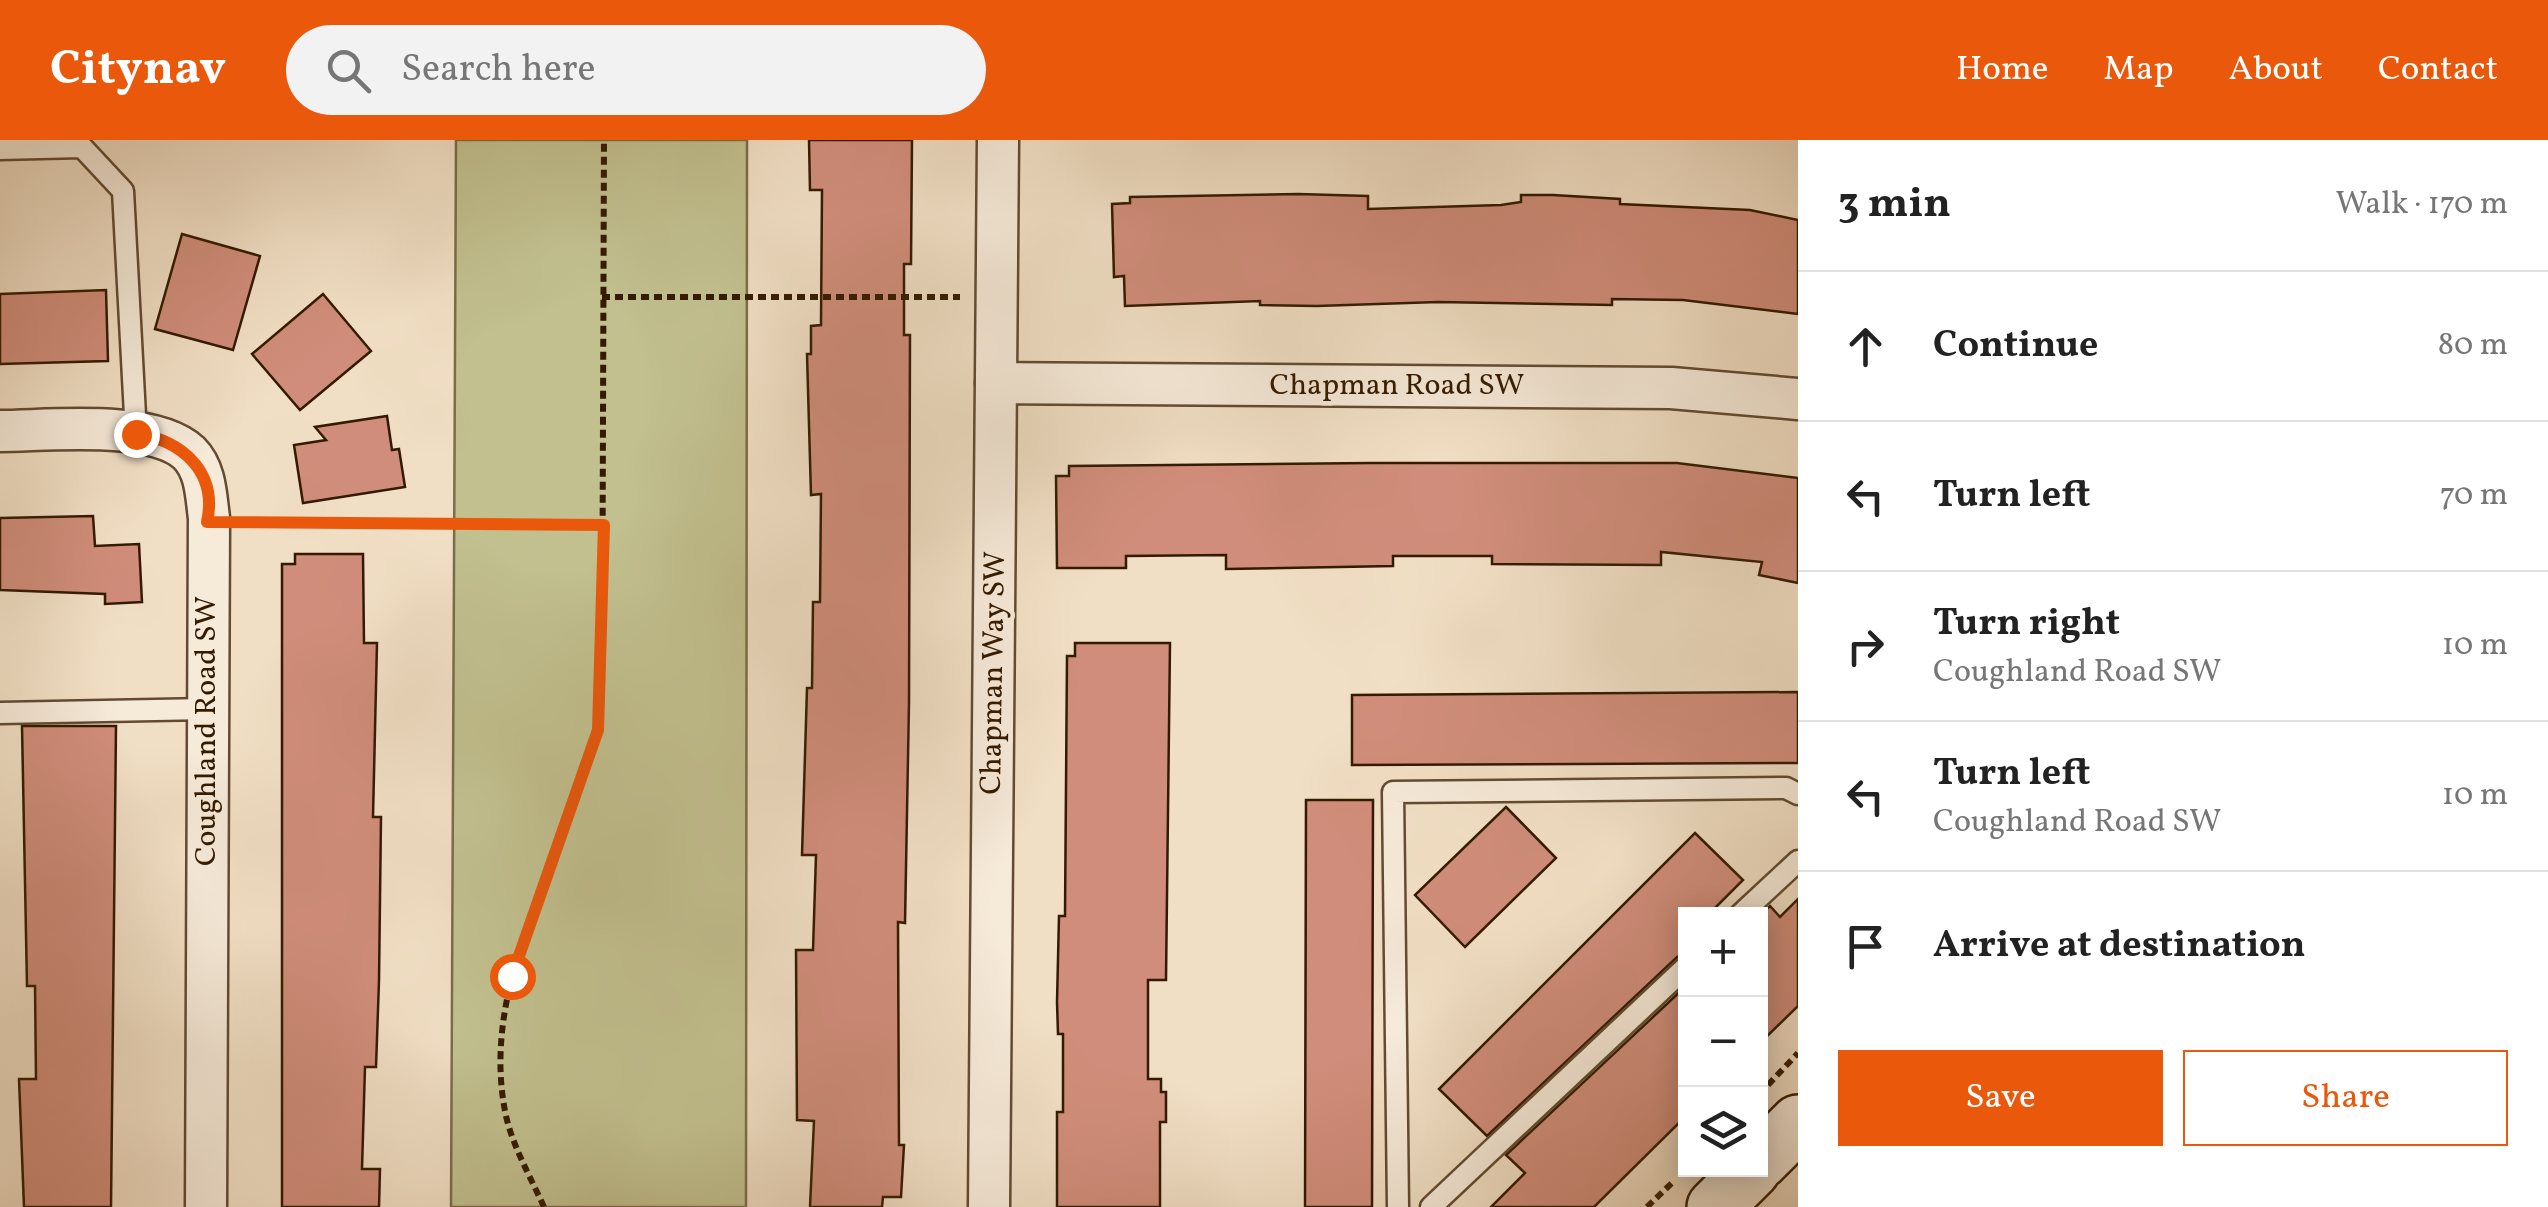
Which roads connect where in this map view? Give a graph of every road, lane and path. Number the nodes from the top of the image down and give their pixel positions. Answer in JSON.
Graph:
{"nodes":[{"id":1,"x":604,"y":140,"type":"edge"},
{"id":2,"x":998,"y":140,"type":"edge"},
{"id":3,"x":0,"y":148,"type":"edge"},
{"id":4,"x":602,"y":297,"type":"junction"},
{"id":5,"x":996,"y":297,"type":"junction"},
{"id":6,"x":996,"y":383,"type":"junction"},
{"id":7,"x":1798,"y":399,"type":"edge"},
{"id":8,"x":0,"y":431,"type":"edge"},
{"id":9,"x":136,"y":434,"type":"junction"},
{"id":10,"x":207,"y":522,"type":"junction"},
{"id":11,"x":604,"y":525,"type":"junction"},
{"id":12,"x":207,"y":709,"type":"junction"},
{"id":13,"x":0,"y":713,"type":"edge"},
{"id":14,"x":1798,"y":794,"type":"edge"},
{"id":15,"x":1798,"y":861,"type":"edge"},
{"id":16,"x":1749,"y":907,"type":"edge"},
{"id":17,"x":1678,"y":975,"type":"edge"},
{"id":18,"x":1798,"y":1053,"type":"edge"},
{"id":19,"x":1765,"y":1087,"type":"edge"},
{"id":20,"x":1798,"y":1122,"type":"edge"},
{"id":21,"x":1768,"y":1152,"type":"edge"},
{"id":22,"x":1678,"y":1177,"type":"edge"},
{"id":23,"x":1745,"y":1177,"type":"edge"},
{"id":24,"x":206,"y":1207,"type":"edge"},
{"id":25,"x":544,"y":1207,"type":"edge"},
{"id":26,"x":989,"y":1207,"type":"edge"},
{"id":27,"x":1398,"y":1207,"type":"edge"},
{"id":28,"x":1431,"y":1207,"type":"edge"},
{"id":29,"x":1647,"y":1207,"type":"edge"},
{"id":30,"x":1715,"y":1207,"type":"edge"}],
"edges":[{"from":1,"to":4,"type":"path"},
{"from":2,"to":5,"type":"street","name":"Chapman Way SW"},
{"from":3,"to":9,"type":"lane"},
{"from":4,"to":5,"type":"path"},
{"from":4,"to":11,"type":"path"},
{"from":5,"to":6,"type":"street","name":"Chapman Way SW"},
{"from":6,"to":7,"type":"street","name":"Chapman Road SW"},
{"from":6,"to":26,"type":"street","name":"Chapman Way SW"},
{"from":8,"to":9,"type":"street","name":"Coughland Road SW"},
{"from":9,"to":10,"type":"street","name":"Coughland Road SW"},
{"from":10,"to":11,"type":"path"},
{"from":10,"to":12,"type":"street","name":"Coughland Road SW"},
{"from":11,"to":25,"type":"path"},
{"from":12,"to":13,"type":"lane"},
{"from":12,"to":24,"type":"street","name":"Coughland Road SW"},
{"from":14,"to":27,"type":"lane"},
{"from":15,"to":16,"type":"lane"},
{"from":17,"to":28,"type":"lane"},
{"from":18,"to":19,"type":"path"},
{"from":20,"to":21,"type":"street"},
{"from":22,"to":29,"type":"path"},
{"from":23,"to":30,"type":"street"}]}
